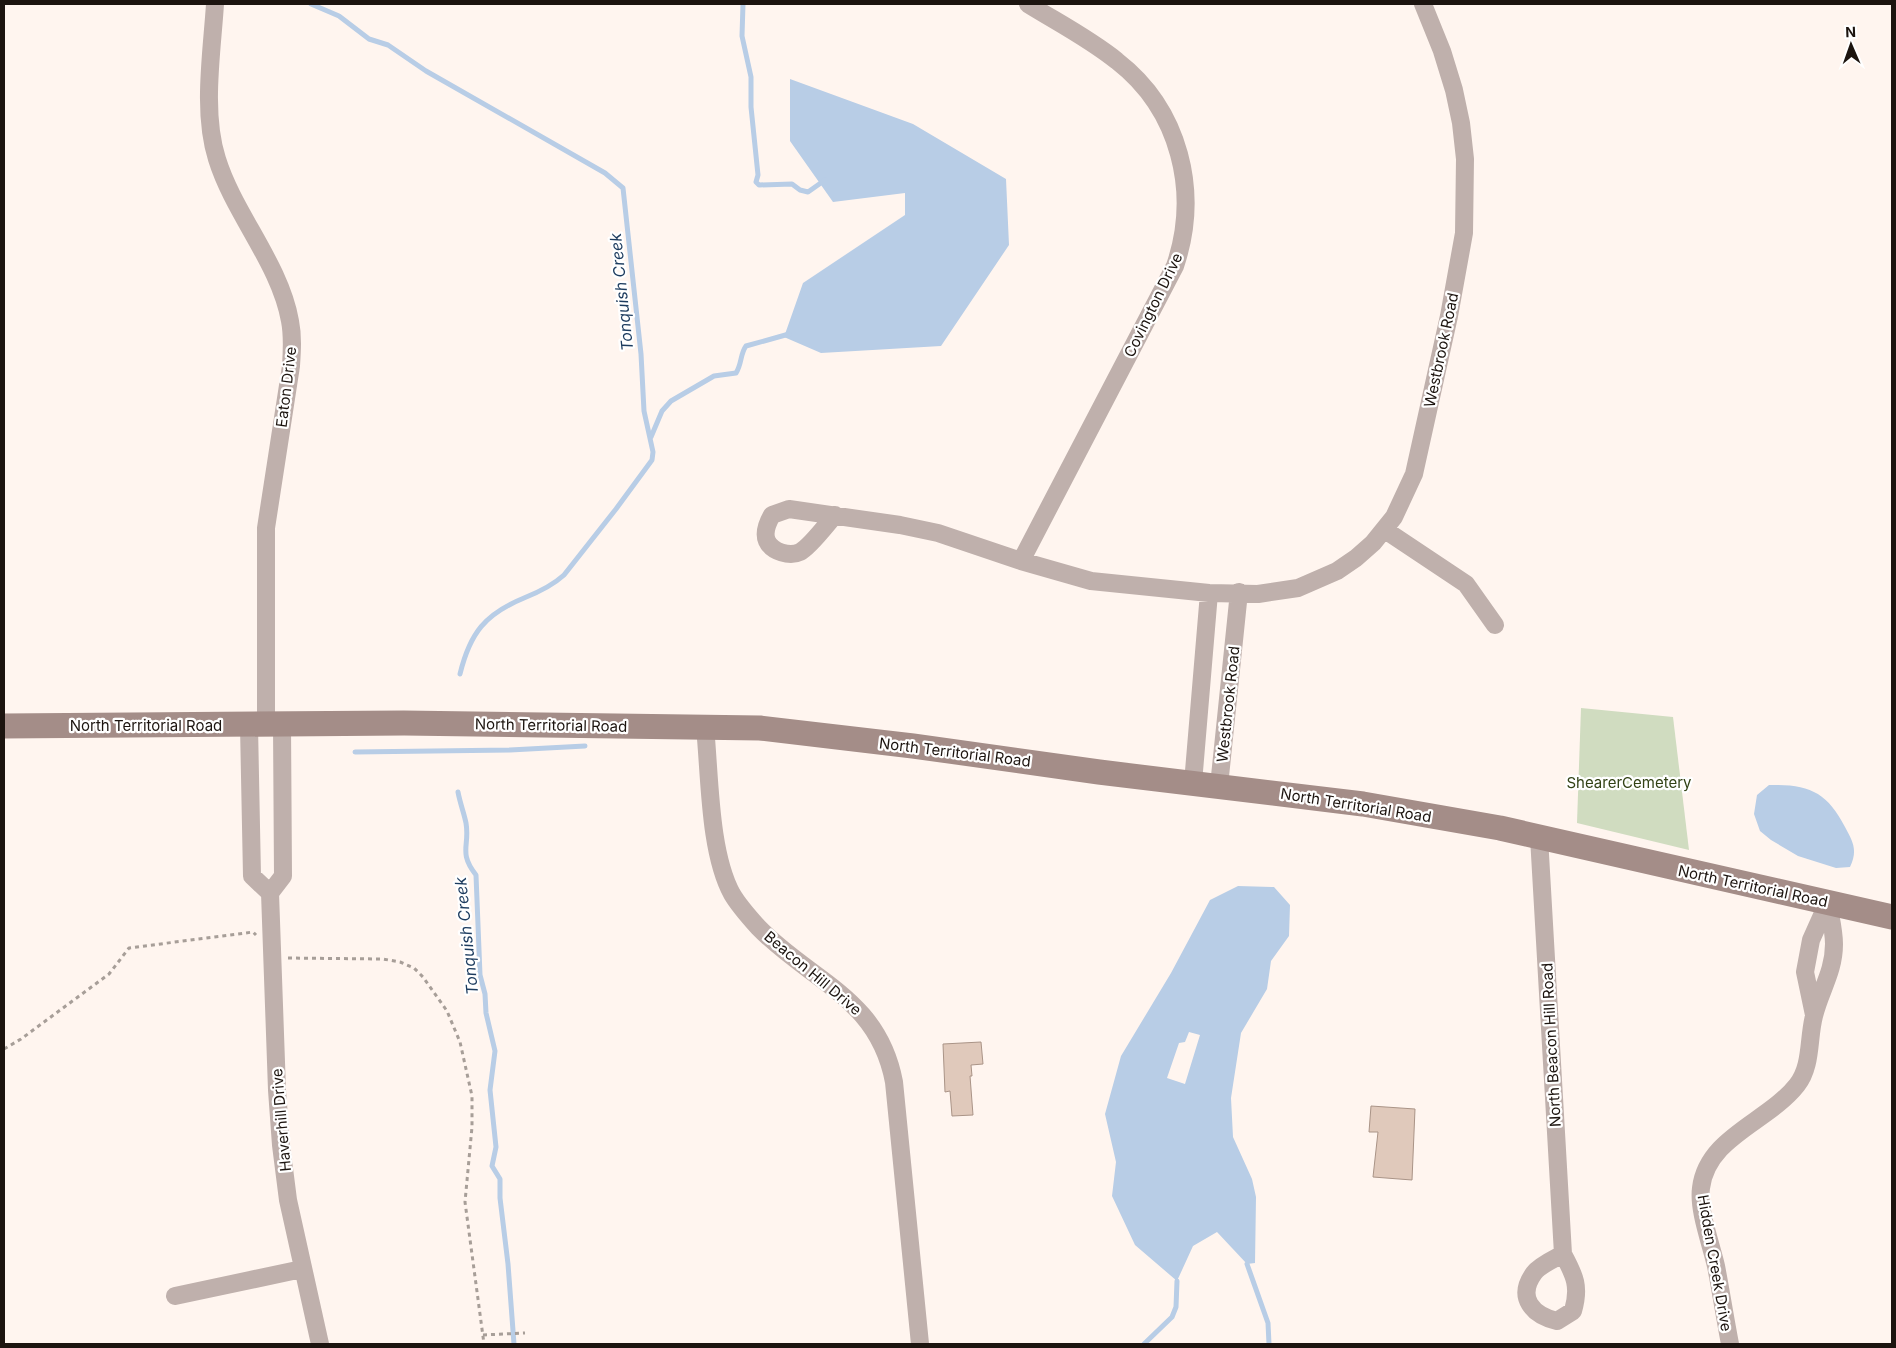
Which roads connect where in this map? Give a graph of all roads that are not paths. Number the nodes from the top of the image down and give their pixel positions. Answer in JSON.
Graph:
{"nodes":[{"id":1,"x":214,"y":4,"type":"edge"},
{"id":2,"x":1028,"y":4,"type":"edge"},
{"id":3,"x":1423,"y":4,"type":"edge"},
{"id":4,"x":835,"y":515,"type":"dead end"},
{"id":5,"x":1385,"y":530,"type":"junction"},
{"id":6,"x":1021,"y":561,"type":"junction"},
{"id":7,"x":1239,"y":592,"type":"junction"},
{"id":8,"x":1209,"y":593,"type":"junction"},
{"id":9,"x":1495,"y":625,"type":"dead end"},
{"id":10,"x":4,"y":726,"type":"edge"},
{"id":11,"x":266,"y":726,"type":"junction"},
{"id":12,"x":705,"y":727,"type":"junction"},
{"id":13,"x":1193,"y":783,"type":"junction"},
{"id":14,"x":1219,"y":786,"type":"junction"},
{"id":15,"x":1539,"y":837,"type":"junction"},
{"id":16,"x":270,"y":893,"type":"junction"},
{"id":17,"x":1828,"y":902,"type":"junction"},
{"id":18,"x":1892,"y":917,"type":"edge"},
{"id":19,"x":1814,"y":1015,"type":"junction"},
{"id":20,"x":1563,"y":1254,"type":"dead end"},
{"id":21,"x":302,"y":1270,"type":"junction"},
{"id":22,"x":176,"y":1296,"type":"dead end"},
{"id":23,"x":320,"y":1344,"type":"edge"},
{"id":24,"x":920,"y":1344,"type":"edge"},
{"id":25,"x":1730,"y":1344,"type":"edge"}],
"edges":[{"from":1,"to":11,"type":"street","name":"Eaton Drive"},
{"from":2,"to":6,"type":"street","name":"Covington Drive"},
{"from":3,"to":5,"type":"street","name":"Westbrook Road"},
{"from":4,"to":6,"type":"street","name":"Westbrook Road"},
{"from":5,"to":7,"type":"street","name":"Westbrook Road"},
{"from":5,"to":9,"type":"street"},
{"from":6,"to":8,"type":"street","name":"Westbrook Road"},
{"from":7,"to":8,"type":"street","name":"Westbrook Road"},
{"from":7,"to":14,"type":"street","name":"Westbrook Road"},
{"from":8,"to":13,"type":"street","name":"Westbrook Road"},
{"from":10,"to":11,"type":"main road","name":"North Territorial Road"},
{"from":11,"to":12,"type":"main road","name":"North Territorial Road"},
{"from":11,"to":16,"type":"street"},
{"from":11,"to":16,"type":"street"},
{"from":12,"to":13,"type":"main road","name":"North Territorial Road"},
{"from":12,"to":24,"type":"street","name":"Beacon Hill Drive"},
{"from":13,"to":14,"type":"main road","name":"North Territorial Road"},
{"from":14,"to":15,"type":"main road","name":"North Territorial Road"},
{"from":15,"to":17,"type":"main road","name":"North Territorial Road"},
{"from":15,"to":20,"type":"street","name":"North Beacon Hill Road"},
{"from":16,"to":21,"type":"street","name":"Haverhill Drive"},
{"from":17,"to":18,"type":"main road","name":"North Territorial Road"},
{"from":17,"to":19,"type":"street","name":"Hidden Creek Drive"},
{"from":17,"to":19,"type":"street","name":"Hidden Creek Drive"},
{"from":19,"to":25,"type":"street","name":"Hidden Creek Drive"},
{"from":21,"to":22,"type":"street"},
{"from":21,"to":23,"type":"street","name":"Haverhill Drive"}]}
